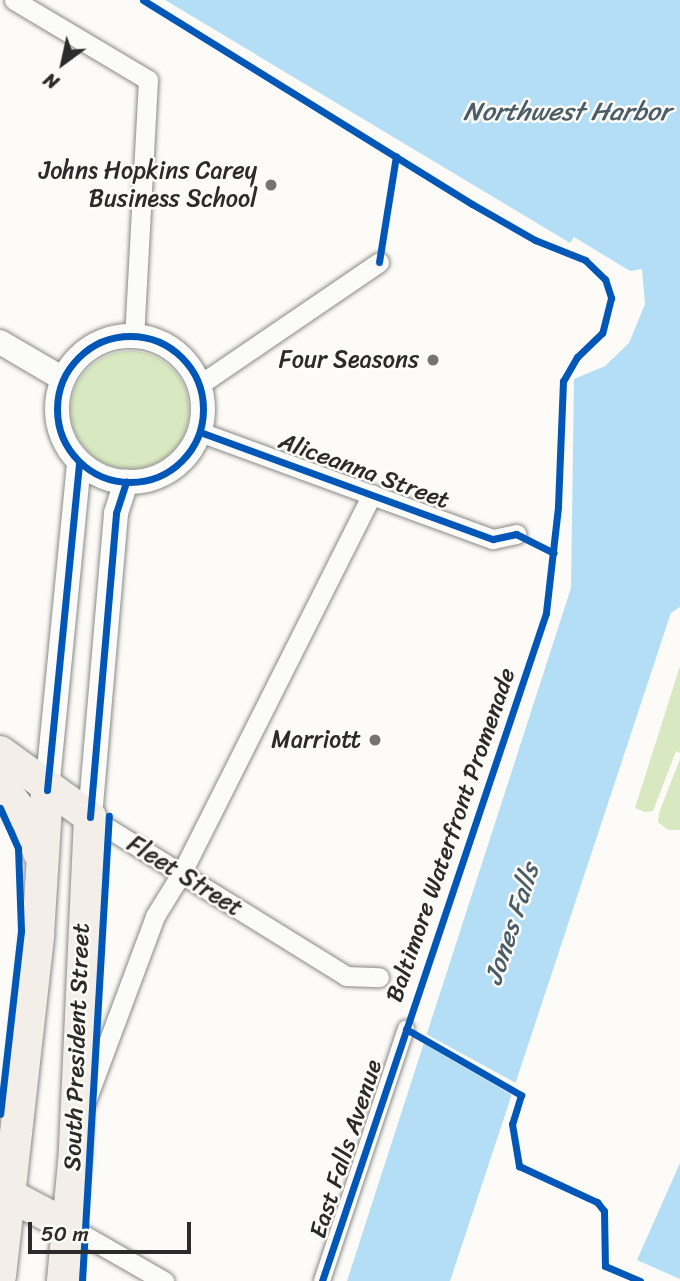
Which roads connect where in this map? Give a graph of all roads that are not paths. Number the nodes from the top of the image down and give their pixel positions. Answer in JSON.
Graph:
{"nodes":[{"id":1,"x":14,"y":0,"type":"edge"},
{"id":2,"x":379,"y":262,"type":"dead end"},
{"id":3,"x":134,"y":336,"type":"junction"},
{"id":4,"x":0,"y":342,"type":"edge"},
{"id":5,"x":63,"y":379,"type":"junction"},
{"id":6,"x":199,"y":385,"type":"junction"},
{"id":7,"x":200,"y":432,"type":"junction"},
{"id":8,"x":79,"y":463,"type":"junction"},
{"id":9,"x":125,"y":482,"type":"junction"},
{"id":10,"x":372,"y":494,"type":"junction"},
{"id":11,"x":516,"y":534,"type":"dead end"},
{"id":12,"x":0,"y":752,"type":"edge"},
{"id":13,"x":0,"y":784,"type":"edge"},
{"id":14,"x":47,"y":790,"type":"junction"},
{"id":15,"x":90,"y":817,"type":"junction"},
{"id":16,"x":41,"y":864,"type":"junction"},
{"id":17,"x":181,"y":874,"type":"junction"},
{"id":18,"x":379,"y":977,"type":"dead end"},
{"id":19,"x":406,"y":1028,"type":"dead end"},
{"id":20,"x":76,"y":1126,"type":"junction"},
{"id":21,"x":5,"y":1193,"type":"edge"},
{"id":22,"x":68,"y":1226,"type":"junction"},
{"id":23,"x":0,"y":1276,"type":"edge"},
{"id":24,"x":62,"y":1281,"type":"edge"},
{"id":25,"x":163,"y":1281,"type":"edge"},
{"id":26,"x":322,"y":1281,"type":"edge"}],
"edges":[{"from":1,"to":3,"type":"street"},
{"from":2,"to":6,"type":"street"},
{"from":3,"to":5,"type":"street"},
{"from":3,"to":6,"type":"street"},
{"from":4,"to":5,"type":"street"},
{"from":5,"to":8,"type":"street"},
{"from":6,"to":7,"type":"street"},
{"from":7,"to":9,"type":"street"},
{"from":7,"to":10,"type":"street","name":"Aliceanna Street"},
{"from":8,"to":9,"type":"street"},
{"from":8,"to":14,"type":"street","name":"South President Street"},
{"from":9,"to":15,"type":"street","name":"South President Street"},
{"from":10,"to":11,"type":"street","name":"Aliceanna Street"},
{"from":10,"to":17,"type":"street","name":"South President Street"},
{"from":12,"to":14,"type":"main road","name":"Fleet Street"},
{"from":13,"to":16,"type":"main road"},
{"from":14,"to":15,"type":"main road","name":"Fleet Street"},
{"from":14,"to":16,"type":"main road","name":"South President Street"},
{"from":15,"to":17,"type":"street","name":"Fleet Street"},
{"from":15,"to":20,"type":"main road","name":"South President Street"},
{"from":16,"to":21,"type":"main road","name":"South President Street"},
{"from":17,"to":18,"type":"street","name":"Fleet Street"},
{"from":17,"to":20,"type":"street","name":"South President Street"},
{"from":19,"to":26,"type":"street","name":"East Falls Avenue"},
{"from":20,"to":22,"type":"main road","name":"South President Street"},
{"from":21,"to":22,"type":"main road"},
{"from":21,"to":23,"type":"main road","name":"South President Street"},
{"from":22,"to":24,"type":"main road","name":"South President Street"},
{"from":22,"to":25,"type":"street"}]}
